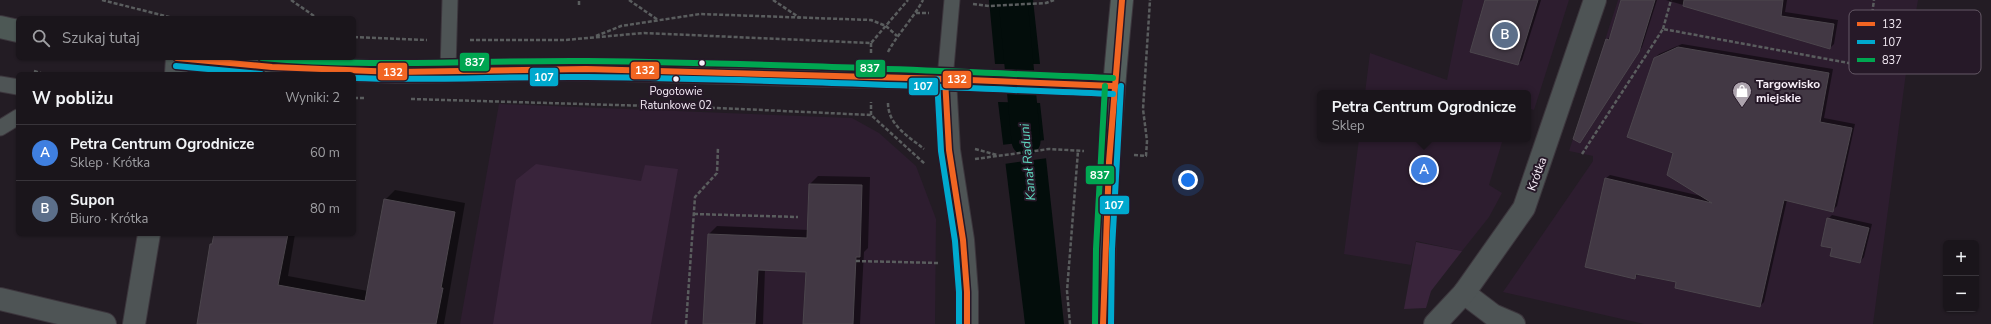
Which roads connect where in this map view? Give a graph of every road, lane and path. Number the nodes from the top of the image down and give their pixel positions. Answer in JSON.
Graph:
{"nodes":[{"id":1,"x":102,"y":0,"type":"edge"},
{"id":2,"x":291,"y":0,"type":"edge"},
{"id":3,"x":450,"y":0,"type":"edge"},
{"id":4,"x":580,"y":0,"type":"edge"},
{"id":5,"x":629,"y":0,"type":"edge"},
{"id":6,"x":773,"y":0,"type":"edge"},
{"id":7,"x":908,"y":0,"type":"edge"},
{"id":8,"x":952,"y":0,"type":"edge"},
{"id":9,"x":1054,"y":0,"type":"edge"},
{"id":10,"x":1122,"y":0,"type":"edge"},
{"id":11,"x":1150,"y":0,"type":"edge"},
{"id":12,"x":1595,"y":0,"type":"edge"},
{"id":13,"x":1671,"y":0,"type":"edge"},
{"id":14,"x":1874,"y":0,"type":"edge"},
{"id":15,"x":579,"y":5,"type":"dead end"},
{"id":16,"x":975,"y":6,"type":"dead end"},
{"id":17,"x":1872,"y":10,"type":"edge"},
{"id":18,"x":165,"y":16,"type":"edge"},
{"id":19,"x":314,"y":16,"type":"edge"},
{"id":20,"x":801,"y":18,"type":"junction"},
{"id":21,"x":658,"y":20,"type":"junction"},
{"id":22,"x":0,"y":26,"type":"edge"},
{"id":23,"x":886,"y":26,"type":"junction"},
{"id":24,"x":16,"y":30,"type":"edge"},
{"id":25,"x":1663,"y":30,"type":"junction"},
{"id":26,"x":594,"y":36,"type":"junction"},
{"id":27,"x":897,"y":36,"type":"dead end"},
{"id":28,"x":356,"y":37,"type":"edge"},
{"id":29,"x":449,"y":40,"type":"junction"},
{"id":30,"x":177,"y":60,"type":"edge"},
{"id":31,"x":198,"y":60,"type":"edge"},
{"id":32,"x":1849,"y":63,"type":"edge"},
{"id":33,"x":448,"y":70,"type":"junction"},
{"id":34,"x":176,"y":72,"type":"edge"},
{"id":35,"x":945,"y":79,"type":"junction"},
{"id":36,"x":0,"y":84,"type":"edge"},
{"id":37,"x":1113,"y":86,"type":"junction"},
{"id":38,"x":16,"y":87,"type":"edge"},
{"id":39,"x":356,"y":98,"type":"edge"},
{"id":40,"x":367,"y":98,"type":"dead end"},
{"id":41,"x":404,"y":99,"type":"dead end"},
{"id":42,"x":16,"y":118,"type":"edge"},
{"id":43,"x":0,"y":128,"type":"edge"},
{"id":44,"x":718,"y":147,"type":"dead end"},
{"id":45,"x":1049,"y":149,"type":"dead end"},
{"id":46,"x":1078,"y":151,"type":"dead end"},
{"id":47,"x":1582,"y":154,"type":"dead end"},
{"id":48,"x":997,"y":155,"type":"dead end"},
{"id":49,"x":1146,"y":156,"type":"dead end"},
{"id":50,"x":929,"y":168,"type":"dead end"},
{"id":51,"x":694,"y":214,"type":"junction"},
{"id":52,"x":798,"y":217,"type":"dead end"},
{"id":53,"x":149,"y":236,"type":"edge"},
{"id":54,"x":856,"y":261,"type":"dead end"},
{"id":55,"x":941,"y":263,"type":"dead end"},
{"id":56,"x":1464,"y":293,"type":"junction"},
{"id":57,"x":0,"y":299,"type":"edge"},
{"id":58,"x":105,"y":324,"type":"edge"},
{"id":59,"x":134,"y":324,"type":"edge"},
{"id":60,"x":686,"y":324,"type":"edge"},
{"id":61,"x":966,"y":324,"type":"edge"},
{"id":62,"x":1070,"y":324,"type":"edge"},
{"id":63,"x":1103,"y":324,"type":"edge"},
{"id":64,"x":1435,"y":324,"type":"edge"},
{"id":65,"x":1514,"y":324,"type":"edge"}],
"edges":[{"from":1,"to":18,"type":"path"},
{"from":2,"to":19,"type":"path"},
{"from":3,"to":29,"type":"lane"},
{"from":4,"to":15,"type":"path"},
{"from":5,"to":21,"type":"path"},
{"from":6,"to":20,"type":"path"},
{"from":7,"to":23,"type":"path"},
{"from":8,"to":35,"type":"lane"},
{"from":9,"to":16,"type":"path"},
{"from":10,"to":37,"type":"main road"},
{"from":11,"to":49,"type":"path"},
{"from":12,"to":56,"type":"street","name":"Krótka"},
{"from":13,"to":25,"type":"path"},
{"from":14,"to":17,"type":"path"},
{"from":20,"to":21,"type":"path"},
{"from":20,"to":23,"type":"path"},
{"from":21,"to":26,"type":"path"},
{"from":22,"to":24,"type":"main road"},
{"from":23,"to":26,"type":"path"},
{"from":23,"to":27,"type":"path"},
{"from":25,"to":32,"type":"path"},
{"from":25,"to":47,"type":"path"},
{"from":26,"to":29,"type":"path"},
{"from":28,"to":29,"type":"path"},
{"from":29,"to":33,"type":"lane"},
{"from":30,"to":34,"type":"street"},
{"from":31,"to":33,"type":"main road"},
{"from":33,"to":35,"type":"main road"},
{"from":35,"to":37,"type":"main road"},
{"from":35,"to":61,"type":"street"},
{"from":36,"to":38,"type":"lane"},
{"from":37,"to":63,"type":"main road"},
{"from":39,"to":40,"type":"path"},
{"from":41,"to":50,"type":"path"},
{"from":42,"to":43,"type":"lane"},
{"from":44,"to":51,"type":"path"},
{"from":45,"to":48,"type":"path"},
{"from":46,"to":62,"type":"path"},
{"from":51,"to":52,"type":"path"},
{"from":51,"to":60,"type":"path"},
{"from":53,"to":59,"type":"street"},
{"from":54,"to":55,"type":"path"},
{"from":56,"to":64,"type":"street","name":"Krótka"},
{"from":56,"to":65,"type":"street"},
{"from":57,"to":58,"type":"street"}]}
